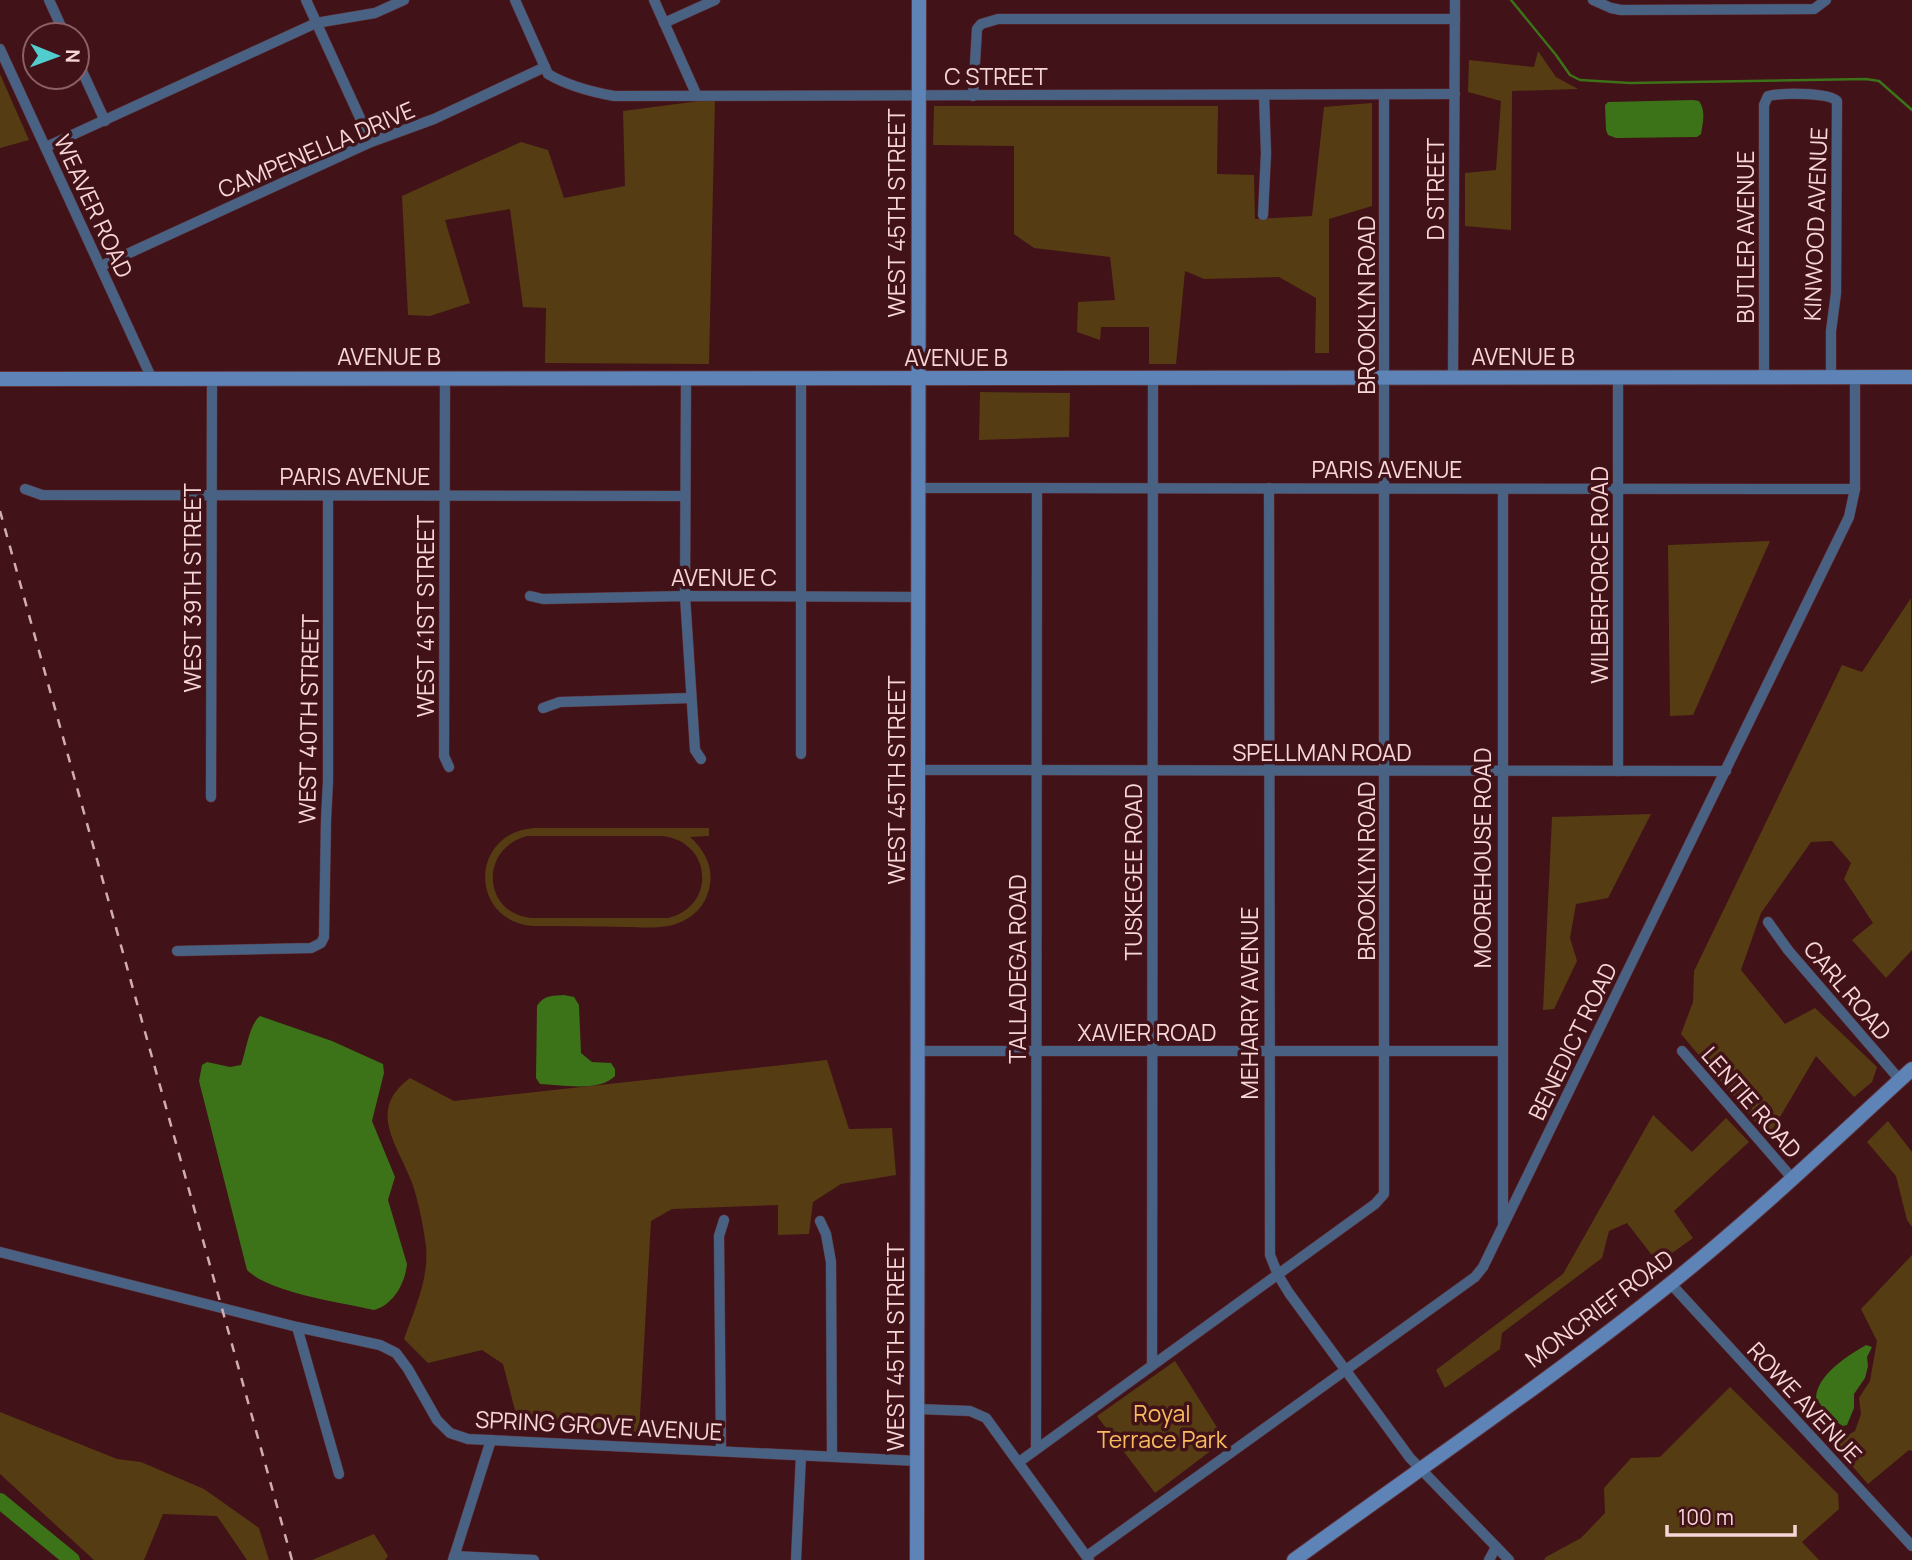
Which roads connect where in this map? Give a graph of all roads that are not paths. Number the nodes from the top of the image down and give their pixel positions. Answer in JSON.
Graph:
{"nodes":[{"id":1,"x":306,"y":0,"type":"edge"},
{"id":2,"x":404,"y":0,"type":"edge"},
{"id":3,"x":515,"y":0,"type":"edge"},
{"id":4,"x":654,"y":0,"type":"edge"},
{"id":5,"x":715,"y":0,"type":"edge"},
{"id":6,"x":919,"y":0,"type":"edge"},
{"id":7,"x":1455,"y":0,"type":"edge"},
{"id":8,"x":1593,"y":0,"type":"edge"},
{"id":9,"x":1826,"y":0,"type":"edge"},
{"id":10,"x":52,"y":1,"type":"edge"},
{"id":11,"x":1455,"y":19,"type":"junction"},
{"id":12,"x":60,"y":21,"type":"edge"},
{"id":13,"x":316,"y":23,"type":"junction"},
{"id":14,"x":664,"y":23,"type":"junction"},
{"id":15,"x":0,"y":49,"type":"edge"},
{"id":16,"x":545,"y":67,"type":"junction"},
{"id":17,"x":91,"y":90,"type":"edge"},
{"id":18,"x":919,"y":94,"type":"junction"},
{"id":19,"x":1455,"y":94,"type":"junction"},
{"id":20,"x":1264,"y":95,"type":"junction"},
{"id":21,"x":1384,"y":95,"type":"junction"},
{"id":22,"x":697,"y":96,"type":"junction"},
{"id":23,"x":973,"y":96,"type":"junction"},
{"id":24,"x":1768,"y":96,"type":"joint"},
{"id":25,"x":105,"y":121,"type":"junction"},
{"id":26,"x":371,"y":142,"type":"junction"},
{"id":27,"x":46,"y":147,"type":"junction"},
{"id":28,"x":1264,"y":215,"type":"dead end"},
{"id":29,"x":102,"y":267,"type":"junction"},
{"id":30,"x":1912,"y":377,"type":"edge"},
{"id":31,"x":1384,"y":378,"type":"junction"},
{"id":32,"x":1453,"y":378,"type":"junction"},
{"id":33,"x":1618,"y":378,"type":"junction"},
{"id":34,"x":1763,"y":378,"type":"junction"},
{"id":35,"x":1831,"y":378,"type":"junction"},
{"id":36,"x":1855,"y":378,"type":"junction"},
{"id":37,"x":0,"y":379,"type":"edge"},
{"id":38,"x":152,"y":379,"type":"junction"},
{"id":39,"x":212,"y":379,"type":"junction"},
{"id":40,"x":445,"y":379,"type":"junction"},
{"id":41,"x":685,"y":379,"type":"junction"},
{"id":42,"x":801,"y":379,"type":"junction"},
{"id":43,"x":919,"y":379,"type":"junction"},
{"id":44,"x":1153,"y":379,"type":"junction"},
{"id":45,"x":919,"y":488,"type":"junction"},
{"id":46,"x":1037,"y":488,"type":"junction"},
{"id":47,"x":1153,"y":488,"type":"junction"},
{"id":48,"x":1269,"y":488,"type":"junction"},
{"id":49,"x":1385,"y":488,"type":"junction"},
{"id":50,"x":1619,"y":488,"type":"junction"},
{"id":51,"x":25,"y":489,"type":"dead end"},
{"id":52,"x":1503,"y":489,"type":"junction"},
{"id":53,"x":1855,"y":489,"type":"junction"},
{"id":54,"x":212,"y":495,"type":"junction"},
{"id":55,"x":328,"y":496,"type":"junction"},
{"id":56,"x":444,"y":496,"type":"junction"},
{"id":57,"x":685,"y":496,"type":"junction"},
{"id":58,"x":530,"y":596,"type":"dead end"},
{"id":59,"x":685,"y":596,"type":"junction"},
{"id":60,"x":802,"y":596,"type":"junction"},
{"id":61,"x":919,"y":597,"type":"junction"},
{"id":62,"x":691,"y":698,"type":"junction"},
{"id":63,"x":543,"y":708,"type":"dead end"},
{"id":64,"x":801,"y":754,"type":"dead end"},
{"id":65,"x":701,"y":759,"type":"dead end"},
{"id":66,"x":449,"y":767,"type":"dead end"},
{"id":67,"x":918,"y":770,"type":"junction"},
{"id":68,"x":1152,"y":770,"type":"junction"},
{"id":69,"x":1269,"y":770,"type":"junction"},
{"id":70,"x":1385,"y":770,"type":"junction"},
{"id":71,"x":1502,"y":770,"type":"junction"},
{"id":72,"x":1036,"y":771,"type":"junction"},
{"id":73,"x":1618,"y":771,"type":"junction"},
{"id":74,"x":1726,"y":771,"type":"junction"},
{"id":75,"x":211,"y":797,"type":"dead end"},
{"id":76,"x":1768,"y":922,"type":"dead end"},
{"id":77,"x":177,"y":951,"type":"dead end"},
{"id":78,"x":918,"y":1051,"type":"junction"},
{"id":79,"x":1036,"y":1051,"type":"junction"},
{"id":80,"x":1152,"y":1051,"type":"junction"},
{"id":81,"x":1269,"y":1051,"type":"junction"},
{"id":82,"x":1502,"y":1051,"type":"junction"},
{"id":83,"x":1682,"y":1051,"type":"dead end"},
{"id":84,"x":1385,"y":1052,"type":"junction"},
{"id":85,"x":1912,"y":1069,"type":"edge"},
{"id":86,"x":1900,"y":1080,"type":"junction"},
{"id":87,"x":1792,"y":1178,"type":"junction"},
{"id":88,"x":723,"y":1220,"type":"dead end"},
{"id":89,"x":820,"y":1221,"type":"dead end"},
{"id":90,"x":1503,"y":1226,"type":"junction"},
{"id":91,"x":0,"y":1252,"type":"edge"},
{"id":92,"x":1278,"y":1275,"type":"junction"},
{"id":93,"x":1671,"y":1284,"type":"junction"},
{"id":94,"x":297,"y":1327,"type":"junction"},
{"id":95,"x":1153,"y":1365,"type":"junction"},
{"id":96,"x":1345,"y":1369,"type":"junction"},
{"id":97,"x":918,"y":1409,"type":"junction"},
{"id":98,"x":491,"y":1440,"type":"junction"},
{"id":99,"x":1036,"y":1449,"type":"junction"},
{"id":100,"x":721,"y":1450,"type":"junction"},
{"id":101,"x":801,"y":1455,"type":"junction"},
{"id":102,"x":832,"y":1456,"type":"junction"},
{"id":103,"x":918,"y":1461,"type":"junction"},
{"id":104,"x":1019,"y":1462,"type":"junction"},
{"id":105,"x":1421,"y":1468,"type":"junction"},
{"id":106,"x":339,"y":1474,"type":"dead end"},
{"id":107,"x":1912,"y":1546,"type":"edge"},
{"id":108,"x":1496,"y":1547,"type":"junction"},
{"id":109,"x":454,"y":1558,"type":"edge"},
{"id":110,"x":1088,"y":1558,"type":"edge"},
{"id":111,"x":534,"y":1560,"type":"edge"},
{"id":112,"x":796,"y":1560,"type":"edge"},
{"id":113,"x":917,"y":1560,"type":"edge"},
{"id":114,"x":1294,"y":1560,"type":"edge"},
{"id":115,"x":1489,"y":1560,"type":"edge"},
{"id":116,"x":1509,"y":1560,"type":"edge"}],
"edges":[{"from":1,"to":13,"type":"street"},
{"from":2,"to":13,"type":"street"},
{"from":3,"to":16,"type":"street"},
{"from":4,"to":14,"type":"street"},
{"from":5,"to":14,"type":"street"},
{"from":6,"to":18,"type":"main road","name":"WEST 45TH STREET"},
{"from":7,"to":11,"type":"street","name":"D STREET"},
{"from":8,"to":9,"type":"street"},
{"from":10,"to":12,"type":"street"},
{"from":11,"to":19,"type":"street","name":"D STREET"},
{"from":11,"to":23,"type":"street"},
{"from":13,"to":25,"type":"street"},
{"from":13,"to":26,"type":"street"},
{"from":14,"to":22,"type":"street"},
{"from":15,"to":27,"type":"street","name":"WEAVER ROAD"},
{"from":16,"to":22,"type":"street","name":"C STREET"},
{"from":16,"to":26,"type":"street","name":"CAMPENELLA DRIVE"},
{"from":17,"to":25,"type":"street"},
{"from":18,"to":22,"type":"street","name":"C STREET"},
{"from":18,"to":23,"type":"street","name":"C STREET"},
{"from":18,"to":43,"type":"main road","name":"WEST 45TH STREET"},
{"from":19,"to":21,"type":"street","name":"C STREET"},
{"from":19,"to":32,"type":"street","name":"D STREET"},
{"from":20,"to":21,"type":"street","name":"C STREET"},
{"from":20,"to":23,"type":"street","name":"C STREET"},
{"from":20,"to":28,"type":"street"},
{"from":21,"to":31,"type":"street","name":"BROOKLYN ROAD"},
{"from":24,"to":34,"type":"street","name":"BUTLER AVENUE"},
{"from":24,"to":35,"type":"street","name":"KINWOOD AVENUE"},
{"from":25,"to":27,"type":"street"},
{"from":26,"to":29,"type":"street","name":"CAMPENELLA DRIVE"},
{"from":27,"to":29,"type":"street","name":"WEAVER ROAD"},
{"from":29,"to":38,"type":"street","name":"WEAVER ROAD"},
{"from":30,"to":36,"type":"main road","name":"AVENUE B"},
{"from":31,"to":32,"type":"main road","name":"AVENUE B"},
{"from":31,"to":44,"type":"main road","name":"AVENUE B"},
{"from":31,"to":49,"type":"street","name":"BROOKLYN ROAD"},
{"from":32,"to":33,"type":"main road","name":"AVENUE B"},
{"from":33,"to":34,"type":"main road","name":"AVENUE B"},
{"from":33,"to":50,"type":"street","name":"WILBERFORCE ROAD"},
{"from":34,"to":35,"type":"main road","name":"AVENUE B"},
{"from":35,"to":36,"type":"main road","name":"AVENUE B"},
{"from":36,"to":53,"type":"street","name":"BENEDICT ROAD"},
{"from":37,"to":38,"type":"main road","name":"AVENUE B"},
{"from":38,"to":39,"type":"main road","name":"AVENUE B"},
{"from":39,"to":40,"type":"main road","name":"AVENUE B"},
{"from":39,"to":54,"type":"street","name":"WEST 39TH STREET"},
{"from":40,"to":41,"type":"main road","name":"AVENUE B"},
{"from":40,"to":56,"type":"street","name":"WEST 41ST STREET"},
{"from":41,"to":42,"type":"main road","name":"AVENUE B"},
{"from":41,"to":57,"type":"street"},
{"from":42,"to":43,"type":"main road","name":"AVENUE B"},
{"from":42,"to":60,"type":"street"},
{"from":43,"to":44,"type":"main road","name":"AVENUE B"},
{"from":43,"to":45,"type":"main road","name":"WEST 45TH STREET"},
{"from":44,"to":47,"type":"street","name":"TUSKEGEE ROAD"},
{"from":45,"to":46,"type":"street","name":"PARIS AVENUE"},
{"from":45,"to":61,"type":"main road","name":"WEST 45TH STREET"},
{"from":46,"to":47,"type":"street","name":"PARIS AVENUE"},
{"from":46,"to":72,"type":"street","name":"TALLADEGA ROAD"},
{"from":47,"to":48,"type":"street","name":"PARIS AVENUE"},
{"from":47,"to":68,"type":"street","name":"TUSKEGEE ROAD"},
{"from":48,"to":49,"type":"street","name":"PARIS AVENUE"},
{"from":48,"to":69,"type":"street","name":"MEHARRY AVENUE"},
{"from":49,"to":52,"type":"street","name":"PARIS AVENUE"},
{"from":49,"to":70,"type":"street","name":"BROOKLYN ROAD"},
{"from":50,"to":52,"type":"street","name":"PARIS AVENUE"},
{"from":50,"to":53,"type":"street","name":"PARIS AVENUE"},
{"from":50,"to":73,"type":"street","name":"WILBERFORCE ROAD"},
{"from":51,"to":54,"type":"street","name":"PARIS AVENUE"},
{"from":52,"to":71,"type":"street","name":"MOOREHOUSE ROAD"},
{"from":53,"to":74,"type":"street","name":"BENEDICT ROAD"},
{"from":54,"to":55,"type":"street","name":"PARIS AVENUE"},
{"from":54,"to":75,"type":"street","name":"WEST 39TH STREET"},
{"from":55,"to":56,"type":"street","name":"PARIS AVENUE"},
{"from":55,"to":77,"type":"street","name":"WEST 40TH STREET"},
{"from":56,"to":57,"type":"street","name":"PARIS AVENUE"},
{"from":56,"to":66,"type":"street","name":"WEST 41ST STREET"},
{"from":57,"to":59,"type":"street"},
{"from":58,"to":59,"type":"street","name":"AVENUE C"},
{"from":59,"to":60,"type":"street","name":"AVENUE C"},
{"from":59,"to":62,"type":"street"},
{"from":60,"to":61,"type":"street","name":"AVENUE C"},
{"from":60,"to":64,"type":"street"},
{"from":61,"to":67,"type":"main road","name":"WEST 45TH STREET"},
{"from":62,"to":63,"type":"street"},
{"from":62,"to":65,"type":"street"},
{"from":67,"to":72,"type":"street","name":"SPELLMAN ROAD"},
{"from":67,"to":78,"type":"main road","name":"WEST 45TH STREET"},
{"from":68,"to":69,"type":"street","name":"SPELLMAN ROAD"},
{"from":68,"to":72,"type":"street","name":"SPELLMAN ROAD"},
{"from":68,"to":80,"type":"street","name":"TUSKEGEE ROAD"},
{"from":69,"to":70,"type":"street","name":"SPELLMAN ROAD"},
{"from":69,"to":81,"type":"street","name":"MEHARRY AVENUE"},
{"from":70,"to":71,"type":"street","name":"SPELLMAN ROAD"},
{"from":70,"to":84,"type":"street","name":"BROOKLYN ROAD"},
{"from":71,"to":73,"type":"street","name":"SPELLMAN ROAD"},
{"from":71,"to":82,"type":"street","name":"MOOREHOUSE ROAD"},
{"from":72,"to":79,"type":"street","name":"TALLADEGA ROAD"},
{"from":73,"to":74,"type":"street","name":"SPELLMAN ROAD"},
{"from":74,"to":90,"type":"street","name":"BENEDICT ROAD"},
{"from":76,"to":86,"type":"street","name":"CARL ROAD"},
{"from":78,"to":79,"type":"street","name":"XAVIER ROAD"},
{"from":78,"to":97,"type":"main road","name":"WEST 45TH STREET"},
{"from":79,"to":80,"type":"street","name":"XAVIER ROAD"},
{"from":79,"to":99,"type":"street","name":"TALLADEGA ROAD"},
{"from":80,"to":81,"type":"street","name":"XAVIER ROAD"},
{"from":80,"to":95,"type":"street","name":"TUSKEGEE ROAD"},
{"from":81,"to":84,"type":"street","name":"XAVIER ROAD"},
{"from":81,"to":92,"type":"street","name":"MEHARRY AVENUE"},
{"from":82,"to":84,"type":"street","name":"XAVIER ROAD"},
{"from":82,"to":90,"type":"street","name":"MOOREHOUSE ROAD"},
{"from":83,"to":87,"type":"street","name":"LENTIE ROAD"},
{"from":84,"to":92,"type":"street","name":"BROOKLYN ROAD"},
{"from":85,"to":86,"type":"main road","name":"MONCRIEF ROAD"},
{"from":86,"to":87,"type":"main road","name":"MONCRIEF ROAD"},
{"from":87,"to":93,"type":"main road","name":"MONCRIEF ROAD"},
{"from":88,"to":100,"type":"street"},
{"from":89,"to":102,"type":"street"},
{"from":90,"to":96,"type":"street","name":"BENEDICT ROAD"},
{"from":91,"to":94,"type":"street","name":"SPRING GROVE AVENUE"},
{"from":92,"to":95,"type":"street","name":"BROOKLYN ROAD"},
{"from":92,"to":96,"type":"street","name":"MEHARRY AVENUE"},
{"from":93,"to":105,"type":"main road","name":"MONCRIEF ROAD"},
{"from":93,"to":107,"type":"street","name":"ROWE AVENUE"},
{"from":94,"to":98,"type":"street","name":"SPRING GROVE AVENUE"},
{"from":94,"to":106,"type":"street"},
{"from":95,"to":99,"type":"street","name":"BROOKLYN ROAD"},
{"from":96,"to":105,"type":"street","name":"MEHARRY AVENUE"},
{"from":96,"to":110,"type":"street","name":"BENEDICT ROAD"},
{"from":97,"to":103,"type":"main road","name":"WEST 45TH STREET"},
{"from":97,"to":104,"type":"street"},
{"from":98,"to":100,"type":"street","name":"SPRING GROVE AVENUE"},
{"from":98,"to":109,"type":"street"},
{"from":99,"to":104,"type":"street","name":"BROOKLYN ROAD"},
{"from":100,"to":101,"type":"street","name":"SPRING GROVE AVENUE"},
{"from":101,"to":102,"type":"street","name":"SPRING GROVE AVENUE"},
{"from":101,"to":112,"type":"street"},
{"from":102,"to":103,"type":"street","name":"SPRING GROVE AVENUE"},
{"from":103,"to":113,"type":"main road","name":"WEST 45TH STREET"},
{"from":104,"to":110,"type":"street"},
{"from":105,"to":108,"type":"street","name":"MEHARRY AVENUE"},
{"from":105,"to":114,"type":"main road","name":"MONCRIEF ROAD"},
{"from":108,"to":115,"type":"street"},
{"from":108,"to":116,"type":"street","name":"MEHARRY AVENUE"},
{"from":109,"to":111,"type":"street"}]}
